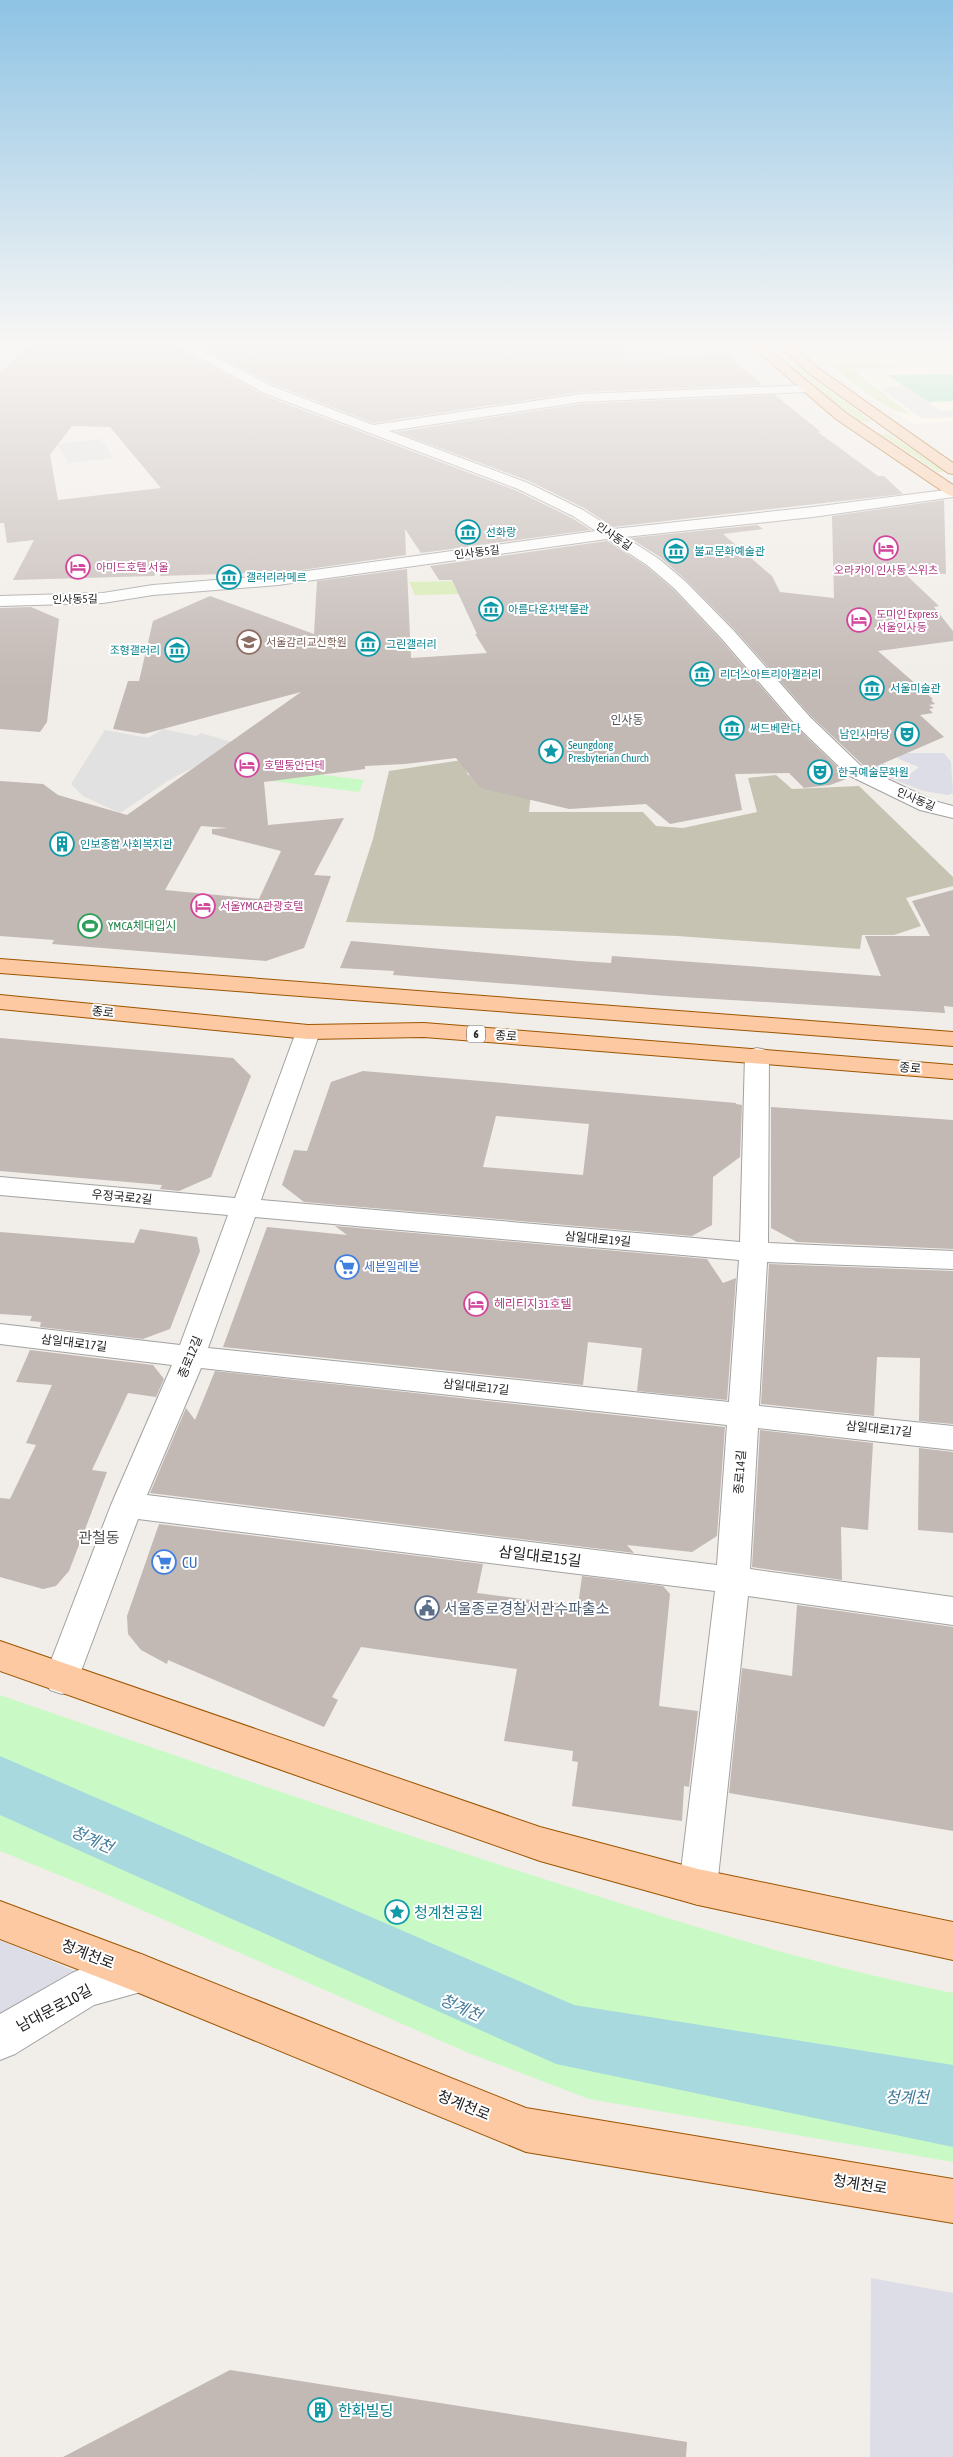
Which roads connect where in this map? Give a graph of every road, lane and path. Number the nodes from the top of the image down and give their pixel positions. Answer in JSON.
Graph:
{"nodes":[{"id":1,"x":450,"y":459,"type":"edge"},
{"id":2,"x":904,"y":459,"type":"edge"},
{"id":3,"x":938,"y":459,"type":"edge"},
{"id":4,"x":953,"y":470,"type":"edge"},
{"id":5,"x":953,"y":492,"type":"edge"},
{"id":6,"x":611,"y":534,"type":"junction"},
{"id":7,"x":0,"y":601,"type":"edge"},
{"id":8,"x":953,"y":812,"type":"edge"},
{"id":9,"x":0,"y":966,"type":"edge"},
{"id":10,"x":0,"y":1002,"type":"edge"},
{"id":11,"x":308,"y":1032,"type":"junction"},
{"id":12,"x":953,"y":1038,"type":"edge"},
{"id":13,"x":757,"y":1055,"type":"junction"},
{"id":14,"x":953,"y":1072,"type":"edge"},
{"id":15,"x":0,"y":1186,"type":"edge"},
{"id":16,"x":244,"y":1209,"type":"junction"},
{"id":17,"x":754,"y":1252,"type":"junction"},
{"id":18,"x":953,"y":1260,"type":"edge"},
{"id":19,"x":0,"y":1334,"type":"edge"},
{"id":20,"x":190,"y":1358,"type":"junction"},
{"id":21,"x":744,"y":1414,"type":"junction"},
{"id":22,"x":953,"y":1438,"type":"edge"},
{"id":23,"x":127,"y":1505,"type":"junction"},
{"id":24,"x":732,"y":1580,"type":"junction"},
{"id":25,"x":953,"y":1611,"type":"edge"},
{"id":26,"x":0,"y":1656,"type":"edge"},
{"id":27,"x":62,"y":1679,"type":"junction"},
{"id":28,"x":698,"y":1887,"type":"junction"},
{"id":29,"x":0,"y":1920,"type":"edge"},
{"id":30,"x":953,"y":1941,"type":"edge"},
{"id":31,"x":140,"y":1974,"type":"junction"},
{"id":32,"x":0,"y":2040,"type":"edge"},
{"id":33,"x":890,"y":2189,"type":"junction"},
{"id":34,"x":953,"y":2201,"type":"edge"},
{"id":35,"x":953,"y":2216,"type":"edge"}],
"edges":[{"from":1,"to":6,"type":"street","name":"인사동길"},
{"from":2,"to":5,"type":"main road"},
{"from":3,"to":4,"type":"main road"},
{"from":5,"to":6,"type":"street","name":"인사동5길"},
{"from":6,"to":7,"type":"street","name":"인사동5길"},
{"from":6,"to":8,"type":"street","name":"인사동길"},
{"from":9,"to":12,"type":"main road"},
{"from":10,"to":11,"type":"main road","name":"종로","number":"6"},
{"from":11,"to":13,"type":"main road","name":"종로","number":"6"},
{"from":11,"to":16,"type":"street","name":"종로12길"},
{"from":13,"to":14,"type":"main road","name":"종로","number":"6"},
{"from":13,"to":17,"type":"street","name":"종로14길"},
{"from":15,"to":16,"type":"street","name":"우정국로2길"},
{"from":16,"to":17,"type":"street","name":"삼일대로19길"},
{"from":16,"to":20,"type":"street","name":"종로12길"},
{"from":17,"to":18,"type":"street","name":"삼일대로19길"},
{"from":17,"to":21,"type":"street","name":"종로14길"},
{"from":19,"to":20,"type":"street","name":"삼일대로17길"},
{"from":20,"to":21,"type":"street","name":"삼일대로17길"},
{"from":20,"to":23,"type":"street","name":"종로12길"},
{"from":21,"to":22,"type":"street","name":"삼일대로17길"},
{"from":21,"to":24,"type":"street","name":"종로14길"},
{"from":23,"to":24,"type":"street","name":"삼일대로15길"},
{"from":23,"to":27,"type":"street","name":"종로12길"},
{"from":24,"to":25,"type":"street","name":"삼일대로15길"},
{"from":24,"to":28,"type":"street","name":"종로14길"},
{"from":26,"to":27,"type":"main road"},
{"from":27,"to":28,"type":"main road"},
{"from":28,"to":30,"type":"main road"},
{"from":29,"to":31,"type":"main road","name":"청계천로"},
{"from":31,"to":32,"type":"street","name":"남대문로10길"},
{"from":31,"to":33,"type":"main road","name":"청계천로"},
{"from":33,"to":34,"type":"main road","name":"청계천로"},
{"from":33,"to":35,"type":"main road"}]}
